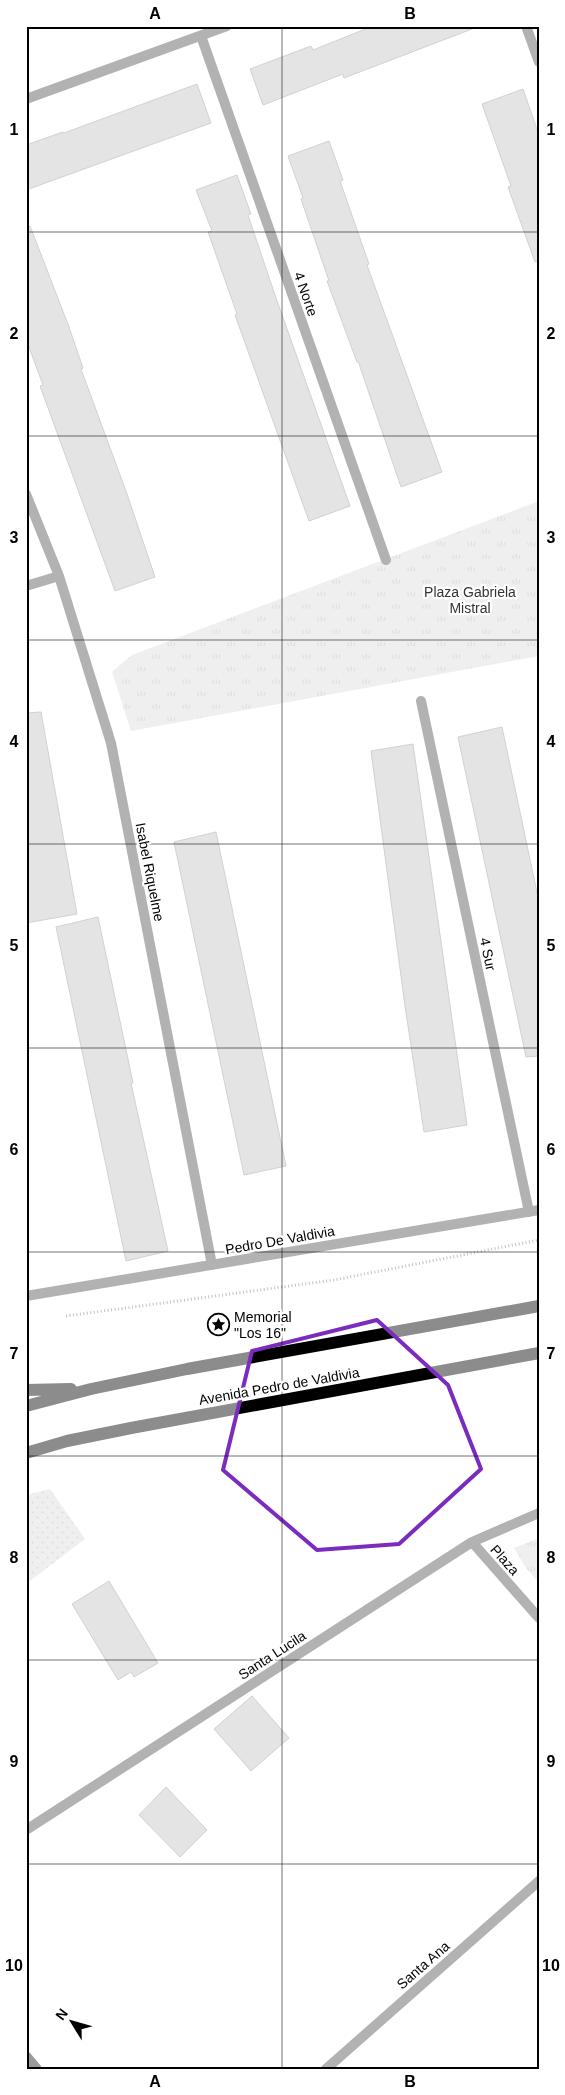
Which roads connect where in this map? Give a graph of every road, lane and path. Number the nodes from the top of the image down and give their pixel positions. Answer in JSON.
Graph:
{"nodes":[{"id":1,"x":227,"y":26,"type":"edge"},
{"id":2,"x":526,"y":26,"type":"edge"},
{"id":3,"x":201,"y":36,"type":"junction"},
{"id":4,"x":539,"y":62,"type":"edge"},
{"id":5,"x":26,"y":99,"type":"edge"},
{"id":6,"x":26,"y":494,"type":"edge"},
{"id":7,"x":386,"y":560,"type":"dead end"},
{"id":8,"x":59,"y":576,"type":"junction"},
{"id":9,"x":26,"y":586,"type":"edge"},
{"id":10,"x":421,"y":701,"type":"dead end"},
{"id":11,"x":534,"y":1211,"type":"edge"},
{"id":12,"x":539,"y":1240,"type":"edge"},
{"id":13,"x":212,"y":1266,"type":"junction"},
{"id":14,"x":26,"y":1296,"type":"edge"},
{"id":15,"x":539,"y":1306,"type":"edge"},
{"id":16,"x":62,"y":1316,"type":"dead end"},
{"id":17,"x":539,"y":1353,"type":"edge"},
{"id":18,"x":91,"y":1388,"type":"junction"},
{"id":19,"x":26,"y":1390,"type":"edge"},
{"id":20,"x":26,"y":1406,"type":"edge"},
{"id":21,"x":26,"y":1453,"type":"edge"},
{"id":22,"x":539,"y":1513,"type":"edge"},
{"id":23,"x":472,"y":1542,"type":"junction"},
{"id":24,"x":539,"y":1618,"type":"edge"},
{"id":25,"x":26,"y":1830,"type":"edge"},
{"id":26,"x":539,"y":1882,"type":"edge"},
{"id":27,"x":26,"y":2056,"type":"edge"},
{"id":28,"x":37,"y":2069,"type":"edge"},
{"id":29,"x":326,"y":2069,"type":"edge"}],
"edges":[{"from":1,"to":3,"type":"street"},
{"from":2,"to":4,"type":"street"},
{"from":3,"to":5,"type":"street"},
{"from":3,"to":7,"type":"street","name":"4 Norte"},
{"from":6,"to":8,"type":"street","name":"Isabel Riquelme"},
{"from":8,"to":9,"type":"street"},
{"from":8,"to":13,"type":"street","name":"Isabel Riquelme"},
{"from":10,"to":11,"type":"street","name":"4 Sur"},
{"from":11,"to":13,"type":"street","name":"Pedro De Valdivia"},
{"from":12,"to":16,"type":"path"},
{"from":13,"to":14,"type":"street","name":"Pedro De Valdivia"},
{"from":15,"to":18,"type":"main road"},
{"from":17,"to":21,"type":"main road","name":"Avenida Pedro de Valdivia"},
{"from":18,"to":19,"type":"main road"},
{"from":18,"to":20,"type":"main road"},
{"from":22,"to":23,"type":"street","name":"Santa Lucila"},
{"from":23,"to":24,"type":"street","name":"Plaza"},
{"from":23,"to":25,"type":"street","name":"Santa Lucila"},
{"from":26,"to":29,"type":"street","name":"Santa Ana"},
{"from":27,"to":28,"type":"main road"}]}
